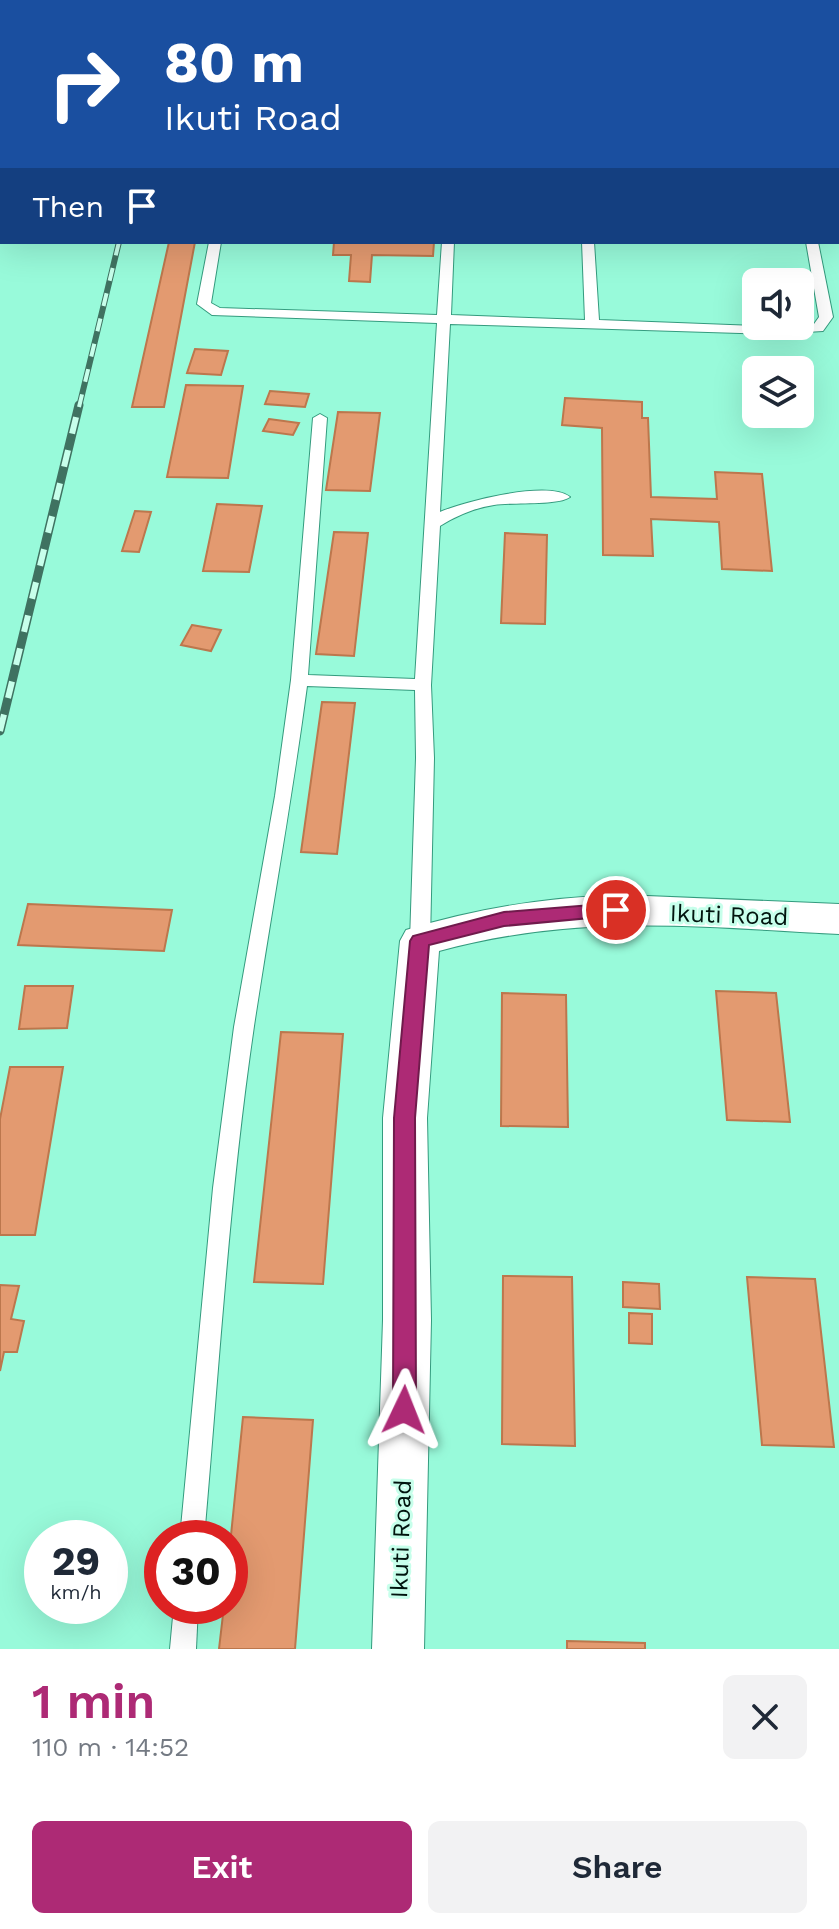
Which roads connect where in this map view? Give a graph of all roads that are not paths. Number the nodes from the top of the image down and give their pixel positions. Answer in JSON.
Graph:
{"nodes":[{"id":1,"x":215,"y":244,"type":"edge"},
{"id":2,"x":448,"y":244,"type":"edge"},
{"id":3,"x":588,"y":244,"type":"edge"},
{"id":4,"x":812,"y":244,"type":"edge"},
{"id":5,"x":442,"y":319,"type":"junction"},
{"id":6,"x":592,"y":324,"type":"junction"},
{"id":7,"x":320,"y":418,"type":"dead end"},
{"id":8,"x":562,"y":497,"type":"dead end"},
{"id":9,"x":431,"y":525,"type":"junction"},
{"id":10,"x":299,"y":680,"type":"junction"},
{"id":11,"x":423,"y":685,"type":"junction"},
{"id":12,"x":839,"y":919,"type":"edge"},
{"id":13,"x":420,"y":941,"type":"junction"},
{"id":14,"x":194,"y":1520,"type":"edge"},
{"id":15,"x":185,"y":1624,"type":"edge"},
{"id":16,"x":183,"y":1649,"type":"edge"},
{"id":17,"x":398,"y":1649,"type":"edge"}],
"edges":[{"from":1,"to":5,"type":"lane"},
{"from":2,"to":5,"type":"lane"},
{"from":3,"to":6,"type":"lane"},
{"from":4,"to":6,"type":"lane"},
{"from":5,"to":6,"type":"lane"},
{"from":5,"to":9,"type":"lane"},
{"from":7,"to":10,"type":"lane"},
{"from":8,"to":9,"type":"lane"},
{"from":9,"to":11,"type":"lane"},
{"from":10,"to":11,"type":"lane"},
{"from":10,"to":14,"type":"lane"},
{"from":11,"to":13,"type":"lane"},
{"from":12,"to":13,"type":"street","name":"Ikuti Road"},
{"from":13,"to":17,"type":"street","name":"Ikuti Road"},
{"from":15,"to":16,"type":"lane"}]}
